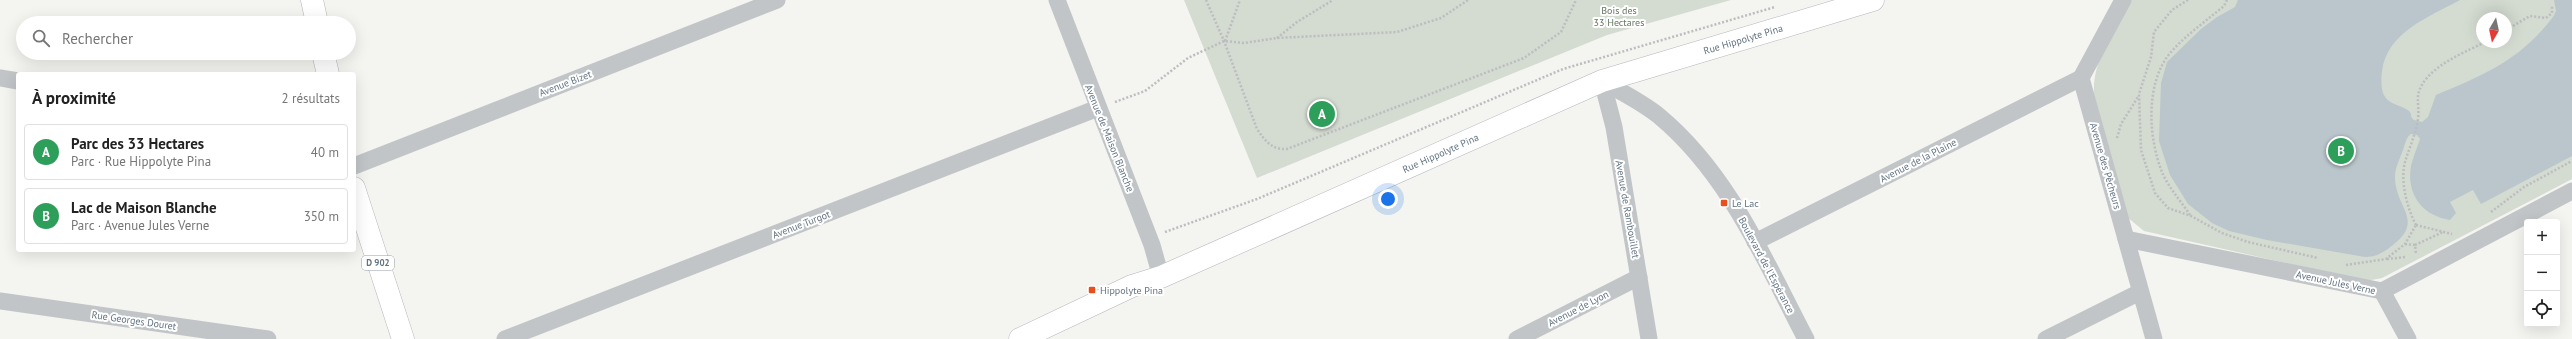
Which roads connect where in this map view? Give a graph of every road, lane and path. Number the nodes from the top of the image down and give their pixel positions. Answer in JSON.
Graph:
{"nodes":[{"id":1,"x":312,"y":0,"type":"edge"},
{"id":2,"x":777,"y":0,"type":"edge"},
{"id":3,"x":1057,"y":0,"type":"edge"},
{"id":4,"x":1206,"y":0,"type":"edge"},
{"id":5,"x":1240,"y":0,"type":"edge"},
{"id":6,"x":1332,"y":0,"type":"edge"},
{"id":7,"x":1468,"y":0,"type":"edge"},
{"id":8,"x":1576,"y":0,"type":"edge"},
{"id":9,"x":1873,"y":0,"type":"edge"},
{"id":10,"x":2123,"y":0,"type":"edge"},
{"id":11,"x":2227,"y":0,"type":"edge"},
{"id":12,"x":2186,"y":1,"type":"edge"},
{"id":13,"x":1777,"y":6,"type":"dead end"},
{"id":14,"x":2552,"y":6,"type":"dead end"},
{"id":15,"x":315,"y":16,"type":"edge"},
{"id":16,"x":2512,"y":26,"type":"edge"},
{"id":17,"x":1277,"y":38,"type":"junction"},
{"id":18,"x":1224,"y":41,"type":"junction"},
{"id":19,"x":2476,"y":47,"type":"edge"},
{"id":20,"x":325,"y":60,"type":"edge"},
{"id":21,"x":328,"y":72,"type":"edge"},
{"id":22,"x":0,"y":78,"type":"edge"},
{"id":23,"x":2081,"y":78,"type":"junction"},
{"id":24,"x":1602,"y":80,"type":"junction"},
{"id":25,"x":16,"y":81,"type":"edge"},
{"id":26,"x":2139,"y":94,"type":"junction"},
{"id":27,"x":1098,"y":108,"type":"junction"},
{"id":28,"x":2116,"y":142,"type":"dead end"},
{"id":29,"x":2572,"y":161,"type":"edge"},
{"id":30,"x":356,"y":165,"type":"edge"},
{"id":31,"x":2572,"y":191,"type":"edge"},
{"id":32,"x":356,"y":194,"type":"edge"},
{"id":33,"x":2488,"y":215,"type":"dead end"},
{"id":34,"x":2191,"y":216,"type":"junction"},
{"id":35,"x":2416,"y":224,"type":"junction"},
{"id":36,"x":2443,"y":232,"type":"junction"},
{"id":37,"x":2454,"y":234,"type":"dead end"},
{"id":38,"x":2126,"y":239,"type":"junction"},
{"id":39,"x":1755,"y":242,"type":"junction"},
{"id":40,"x":1152,"y":245,"type":"junction"},
{"id":41,"x":2415,"y":245,"type":"dead end"},
{"id":42,"x":2416,"y":256,"type":"dead end"},
{"id":43,"x":2386,"y":259,"type":"junction"},
{"id":44,"x":2326,"y":260,"type":"dead end"},
{"id":45,"x":2342,"y":264,"type":"dead end"},
{"id":46,"x":1161,"y":277,"type":"junction"},
{"id":47,"x":1639,"y":277,"type":"junction"},
{"id":48,"x":2382,"y":291,"type":"junction"},
{"id":49,"x":2140,"y":292,"type":"junction"},
{"id":50,"x":0,"y":301,"type":"edge"},
{"id":51,"x":268,"y":339,"type":"edge"},
{"id":52,"x":403,"y":339,"type":"edge"},
{"id":53,"x":505,"y":339,"type":"edge"},
{"id":54,"x":1020,"y":339,"type":"edge"},
{"id":55,"x":1517,"y":339,"type":"edge"},
{"id":56,"x":1649,"y":339,"type":"edge"},
{"id":57,"x":1806,"y":339,"type":"edge"},
{"id":58,"x":2046,"y":339,"type":"edge"},
{"id":59,"x":2154,"y":339,"type":"edge"},
{"id":60,"x":2408,"y":339,"type":"edge"}],
"edges":[{"from":1,"to":15,"type":"main road"},
{"from":2,"to":30,"type":"street","name":"Avenue Bizet"},
{"from":3,"to":27,"type":"street","name":"Avenue de Maison Blanche"},
{"from":4,"to":18,"type":"path"},
{"from":5,"to":18,"type":"path"},
{"from":6,"to":17,"type":"path"},
{"from":7,"to":17,"type":"path"},
{"from":8,"to":18,"type":"path"},
{"from":9,"to":24,"type":"main road","name":"Rue Hippolyte Pina"},
{"from":10,"to":23,"type":"street"},
{"from":11,"to":34,"type":"path"},
{"from":12,"to":26,"type":"path"},
{"from":13,"to":40,"type":"path"},
{"from":14,"to":16,"type":"path"},
{"from":17,"to":18,"type":"path"},
{"from":18,"to":27,"type":"path"},
{"from":19,"to":35,"type":"path"},
{"from":20,"to":21,"type":"main road"},
{"from":22,"to":25,"type":"street"},
{"from":23,"to":38,"type":"street","name":"Avenue des Pêcheurs"},
{"from":23,"to":39,"type":"street","name":"Avenue de la Plaine"},
{"from":24,"to":39,"type":"street","name":"Boulevard de l'Espérance"},
{"from":24,"to":46,"type":"main road","name":"Rue Hippolyte Pina"},
{"from":24,"to":47,"type":"street","name":"Avenue de Rambouillet"},
{"from":26,"to":28,"type":"path"},
{"from":26,"to":34,"type":"path"},
{"from":27,"to":40,"type":"street","name":"Avenue de Maison Blanche"},
{"from":27,"to":53,"type":"street","name":"Avenue Turgot"},
{"from":29,"to":33,"type":"path"},
{"from":31,"to":48,"type":"street","name":"Avenue Jules Verne"},
{"from":32,"to":52,"type":"main road","number":"D 902"},
{"from":34,"to":44,"type":"path"},
{"from":35,"to":36,"type":"path"},
{"from":35,"to":43,"type":"path"},
{"from":36,"to":37,"type":"path"},
{"from":36,"to":41,"type":"path"},
{"from":38,"to":48,"type":"street","name":"Avenue Jules Verne"},
{"from":38,"to":49,"type":"street","name":"Avenue des Pêcheurs"},
{"from":39,"to":57,"type":"street","name":"Boulevard de l'Espérance"},
{"from":40,"to":46,"type":"street","name":"Avenue de Maison Blanche"},
{"from":42,"to":43,"type":"path"},
{"from":43,"to":45,"type":"path"},
{"from":46,"to":54,"type":"main road","name":"Rue Hippolyte Pina"},
{"from":47,"to":55,"type":"street","name":"Avenue de Lyon"},
{"from":47,"to":56,"type":"street","name":"Avenue de Rambouillet"},
{"from":48,"to":60,"type":"street"},
{"from":49,"to":58,"type":"street"},
{"from":49,"to":59,"type":"street","name":"Avenue des Pêcheurs"},
{"from":50,"to":51,"type":"street","name":"Rue Georges Douret"}]}
